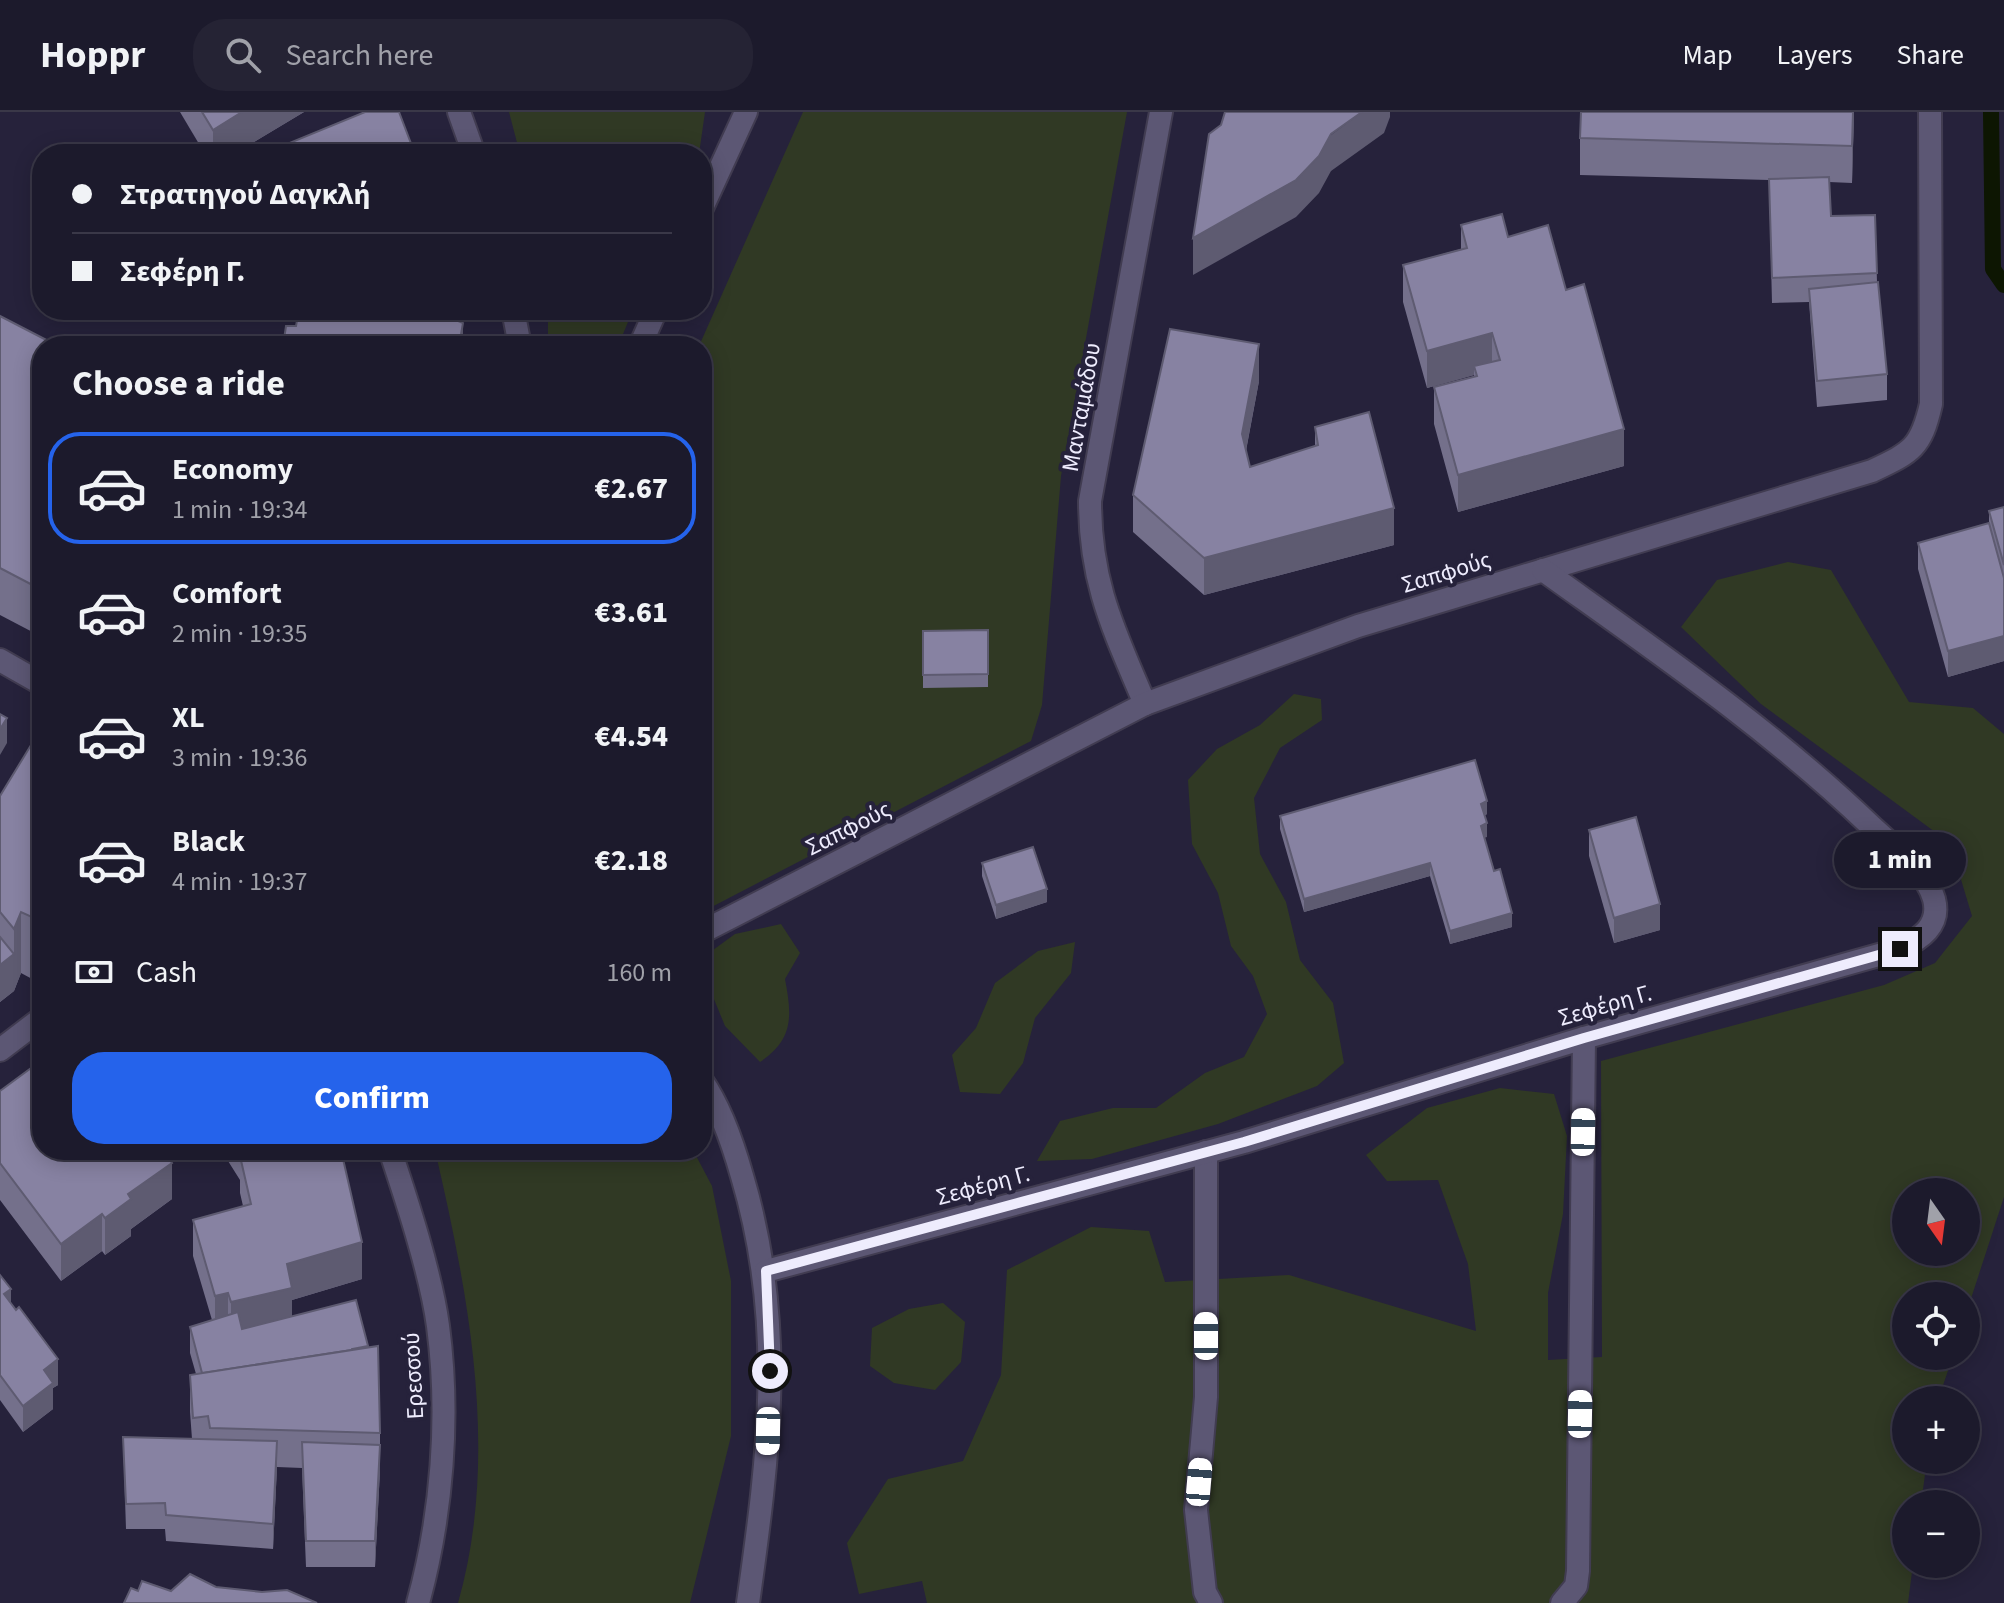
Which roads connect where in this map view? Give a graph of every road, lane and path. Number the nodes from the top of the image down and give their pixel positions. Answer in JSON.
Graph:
{"nodes":[{"id":1,"x":459,"y":112,"type":"edge"},
{"id":2,"x":746,"y":112,"type":"edge"},
{"id":3,"x":1161,"y":112,"type":"edge"},
{"id":4,"x":1930,"y":112,"type":"edge"},
{"id":5,"x":470,"y":144,"type":"edge"},
{"id":6,"x":712,"y":186,"type":"edge"},
{"id":7,"x":1543,"y":570,"type":"junction"},
{"id":8,"x":0,"y":660,"type":"edge"},
{"id":9,"x":32,"y":678,"type":"edge"},
{"id":10,"x":1145,"y":704,"type":"junction"},
{"id":11,"x":712,"y":927,"type":"edge"},
{"id":12,"x":32,"y":1026,"type":"edge"},
{"id":13,"x":1584,"y":1038,"type":"junction"},
{"id":14,"x":0,"y":1050,"type":"edge"},
{"id":15,"x":712,"y":1102,"type":"edge"},
{"id":16,"x":1206,"y":1152,"type":"junction"},
{"id":17,"x":393,"y":1160,"type":"edge"},
{"id":18,"x":766,"y":1271,"type":"junction"},
{"id":19,"x":418,"y":1603,"type":"edge"},
{"id":20,"x":748,"y":1603,"type":"edge"},
{"id":21,"x":1211,"y":1603,"type":"edge"},
{"id":22,"x":1562,"y":1603,"type":"edge"}],
"edges":[{"from":1,"to":5,"type":"street"},
{"from":2,"to":6,"type":"street"},
{"from":3,"to":10,"type":"street","name":"Μανταμάδου"},
{"from":4,"to":7,"type":"street","name":"Σαπφούς"},
{"from":7,"to":10,"type":"street","name":"Σαπφούς"},
{"from":7,"to":13,"type":"street","name":"Σεφέρη Γ."},
{"from":8,"to":9,"type":"street"},
{"from":10,"to":11,"type":"street","name":"Σαπφούς"},
{"from":12,"to":14,"type":"street"},
{"from":13,"to":16,"type":"street","name":"Σεφέρη Γ."},
{"from":13,"to":22,"type":"street"},
{"from":15,"to":18,"type":"street"},
{"from":16,"to":18,"type":"street","name":"Σεφέρη Γ."},
{"from":16,"to":21,"type":"street"},
{"from":17,"to":19,"type":"street","name":"Ερεσσού"},
{"from":18,"to":20,"type":"street"}]}
